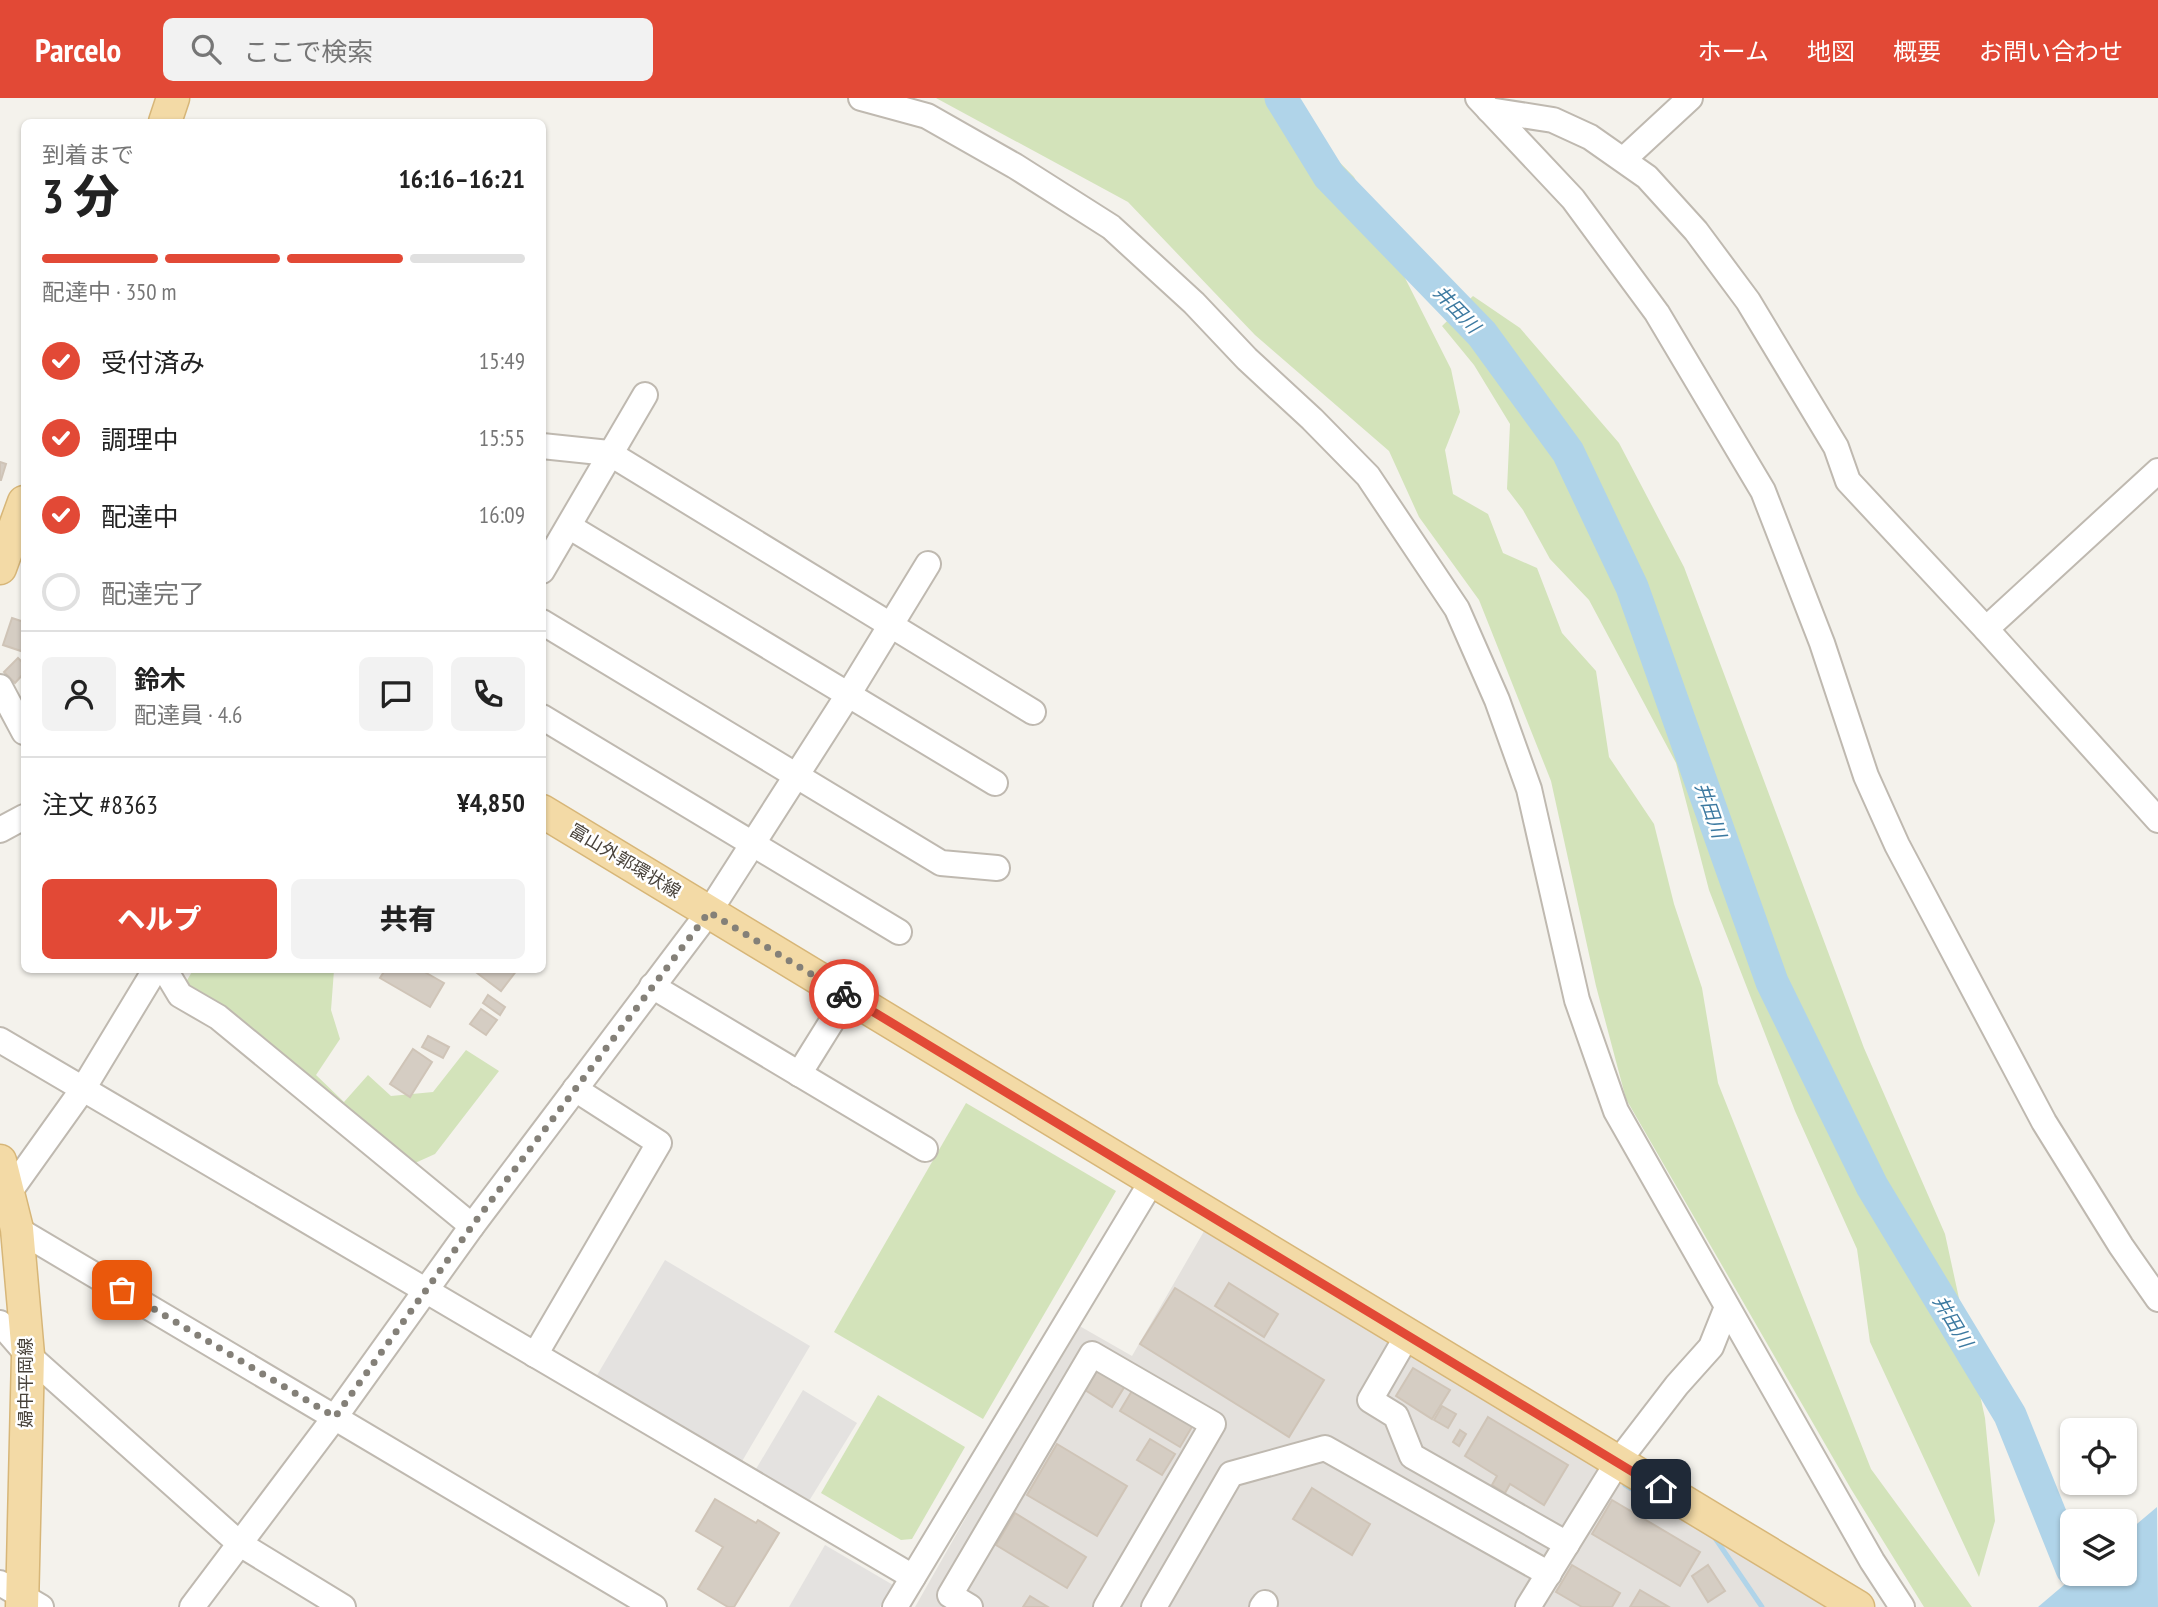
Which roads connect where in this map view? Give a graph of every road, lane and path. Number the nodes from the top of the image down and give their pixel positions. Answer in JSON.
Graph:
{"nodes":[{"id":1,"x":173,"y":98,"type":"edge"},
{"id":2,"x":861,"y":98,"type":"edge"},
{"id":3,"x":1690,"y":98,"type":"edge"},
{"id":4,"x":1484,"y":104,"type":"edge"},
{"id":5,"x":166,"y":119,"type":"edge"},
{"id":6,"x":1624,"y":159,"type":"junction"},
{"id":7,"x":645,"y":395,"type":"dead end"},
{"id":8,"x":546,"y":446,"type":"edge"},
{"id":9,"x":610,"y":453,"type":"junction"},
{"id":10,"x":2158,"y":471,"type":"edge"},
{"id":11,"x":21,"y":510,"type":"edge"},
{"id":12,"x":570,"y":527,"type":"junction"},
{"id":13,"x":928,"y":564,"type":"dead end"},
{"id":14,"x":546,"y":565,"type":"edge"},
{"id":15,"x":0,"y":570,"type":"edge"},
{"id":16,"x":21,"y":579,"type":"edge"},
{"id":17,"x":546,"y":624,"type":"edge"},
{"id":18,"x":890,"y":626,"type":"junction"},
{"id":19,"x":1986,"y":629,"type":"junction"},
{"id":20,"x":0,"y":687,"type":"edge"},
{"id":21,"x":848,"y":695,"type":"junction"},
{"id":22,"x":1033,"y":712,"type":"dead end"},
{"id":23,"x":546,"y":719,"type":"edge"},
{"id":24,"x":21,"y":726,"type":"edge"},
{"id":25,"x":797,"y":774,"type":"junction"},
{"id":26,"x":995,"y":783,"type":"dead end"},
{"id":27,"x":546,"y":813,"type":"edge"},
{"id":28,"x":21,"y":819,"type":"edge"},
{"id":29,"x":2158,"y":820,"type":"edge"},
{"id":30,"x":0,"y":830,"type":"edge"},
{"id":31,"x":753,"y":843,"type":"junction"},
{"id":32,"x":997,"y":868,"type":"dead end"},
{"id":33,"x":709,"y":912,"type":"junction"},
{"id":34,"x":899,"y":932,"type":"dead end"},
{"id":35,"x":153,"y":973,"type":"edge"},
{"id":36,"x":166,"y":973,"type":"edge"},
{"id":37,"x":652,"y":986,"type":"junction"},
{"id":38,"x":847,"y":997,"type":"junction"},
{"id":39,"x":0,"y":1040,"type":"edge"},
{"id":40,"x":799,"y":1074,"type":"junction"},
{"id":41,"x":83,"y":1088,"type":"junction"},
{"id":42,"x":575,"y":1089,"type":"junction"},
{"id":43,"x":925,"y":1149,"type":"dead end"},
{"id":44,"x":0,"y":1161,"type":"edge"},
{"id":45,"x":1152,"y":1181,"type":"junction"},
{"id":46,"x":8,"y":1194,"type":"junction"},
{"id":47,"x":472,"y":1226,"type":"junction"},
{"id":48,"x":17,"y":1229,"type":"junction"},
{"id":49,"x":426,"y":1290,"type":"junction"},
{"id":50,"x":2158,"y":1299,"type":"edge"},
{"id":51,"x":1727,"y":1307,"type":"junction"},
{"id":52,"x":0,"y":1323,"type":"edge"},
{"id":53,"x":1407,"y":1336,"type":"junction"},
{"id":54,"x":28,"y":1355,"type":"junction"},
{"id":55,"x":535,"y":1355,"type":"junction"},
{"id":56,"x":335,"y":1417,"type":"junction"},
{"id":57,"x":1618,"y":1463,"type":"junction"},
{"id":58,"x":240,"y":1544,"type":"junction"},
{"id":59,"x":1567,"y":1544,"type":"junction"},
{"id":60,"x":1134,"y":1562,"type":"junction"},
{"id":61,"x":1549,"y":1574,"type":"junction"},
{"id":62,"x":913,"y":1577,"type":"junction"},
{"id":63,"x":1168,"y":1583,"type":"junction"},
{"id":64,"x":21,"y":1598,"type":"edge"},
{"id":65,"x":192,"y":1607,"type":"edge"},
{"id":66,"x":343,"y":1607,"type":"edge"},
{"id":67,"x":654,"y":1607,"type":"edge"},
{"id":68,"x":895,"y":1607,"type":"edge"},
{"id":69,"x":970,"y":1607,"type":"edge"},
{"id":70,"x":1106,"y":1607,"type":"edge"},
{"id":71,"x":1154,"y":1607,"type":"edge"},
{"id":72,"x":1528,"y":1607,"type":"edge"},
{"id":73,"x":1858,"y":1607,"type":"edge"},
{"id":74,"x":1902,"y":1607,"type":"edge"}],
"edges":[{"from":1,"to":5,"type":"main road"},
{"from":2,"to":51,"type":"street"},
{"from":3,"to":6,"type":"street"},
{"from":4,"to":6,"type":"street"},
{"from":4,"to":50,"type":"street"},
{"from":6,"to":19,"type":"street"},
{"from":7,"to":9,"type":"street"},
{"from":8,"to":9,"type":"street"},
{"from":9,"to":12,"type":"street"},
{"from":9,"to":18,"type":"street"},
{"from":10,"to":19,"type":"street"},
{"from":11,"to":15,"type":"main road"},
{"from":12,"to":14,"type":"street"},
{"from":12,"to":21,"type":"street"},
{"from":13,"to":18,"type":"street"},
{"from":15,"to":16,"type":"main road"},
{"from":17,"to":25,"type":"street"},
{"from":18,"to":21,"type":"street"},
{"from":18,"to":22,"type":"street"},
{"from":19,"to":29,"type":"street"},
{"from":20,"to":24,"type":"street"},
{"from":21,"to":25,"type":"street"},
{"from":21,"to":26,"type":"street"},
{"from":23,"to":31,"type":"street"},
{"from":25,"to":31,"type":"street"},
{"from":25,"to":32,"type":"street"},
{"from":27,"to":33,"type":"main road","name":"富山外郭環状線"},
{"from":28,"to":30,"type":"street"},
{"from":31,"to":33,"type":"street"},
{"from":31,"to":34,"type":"street"},
{"from":33,"to":37,"type":"street"},
{"from":33,"to":38,"type":"main road","name":"富山外郭環状線"},
{"from":35,"to":41,"type":"street"},
{"from":36,"to":47,"type":"street"},
{"from":37,"to":40,"type":"street"},
{"from":37,"to":42,"type":"street"},
{"from":38,"to":40,"type":"street"},
{"from":38,"to":45,"type":"main road","name":"富山外郭環状線"},
{"from":39,"to":41,"type":"street"},
{"from":40,"to":43,"type":"street"},
{"from":41,"to":46,"type":"street"},
{"from":41,"to":49,"type":"street"},
{"from":42,"to":47,"type":"street"},
{"from":42,"to":55,"type":"street"},
{"from":44,"to":46,"type":"main road","name":"婦中平岡線"},
{"from":45,"to":53,"type":"main road","name":"富山外郭環状線"},
{"from":45,"to":62,"type":"street"},
{"from":46,"to":48,"type":"main road","name":"婦中平岡線"},
{"from":47,"to":49,"type":"street"},
{"from":48,"to":54,"type":"main road","name":"婦中平岡線"},
{"from":48,"to":56,"type":"street"},
{"from":49,"to":55,"type":"street"},
{"from":49,"to":56,"type":"street"},
{"from":51,"to":57,"type":"street"},
{"from":51,"to":74,"type":"street"},
{"from":52,"to":54,"type":"street"},
{"from":53,"to":57,"type":"main road","name":"富山外郭環状線"},
{"from":53,"to":59,"type":"street"},
{"from":54,"to":58,"type":"street"},
{"from":54,"to":64,"type":"main road","name":"婦中平岡線"},
{"from":55,"to":62,"type":"street"},
{"from":56,"to":58,"type":"street"},
{"from":56,"to":67,"type":"street"},
{"from":57,"to":59,"type":"street"},
{"from":57,"to":73,"type":"main road","name":"富山外郭環状線"},
{"from":58,"to":65,"type":"street"},
{"from":58,"to":66,"type":"street"},
{"from":59,"to":61,"type":"street"},
{"from":60,"to":63,"type":"street"},
{"from":60,"to":69,"type":"street"},
{"from":60,"to":70,"type":"street"},
{"from":61,"to":63,"type":"street"},
{"from":61,"to":72,"type":"street"},
{"from":62,"to":68,"type":"street"},
{"from":63,"to":71,"type":"street"}]}
